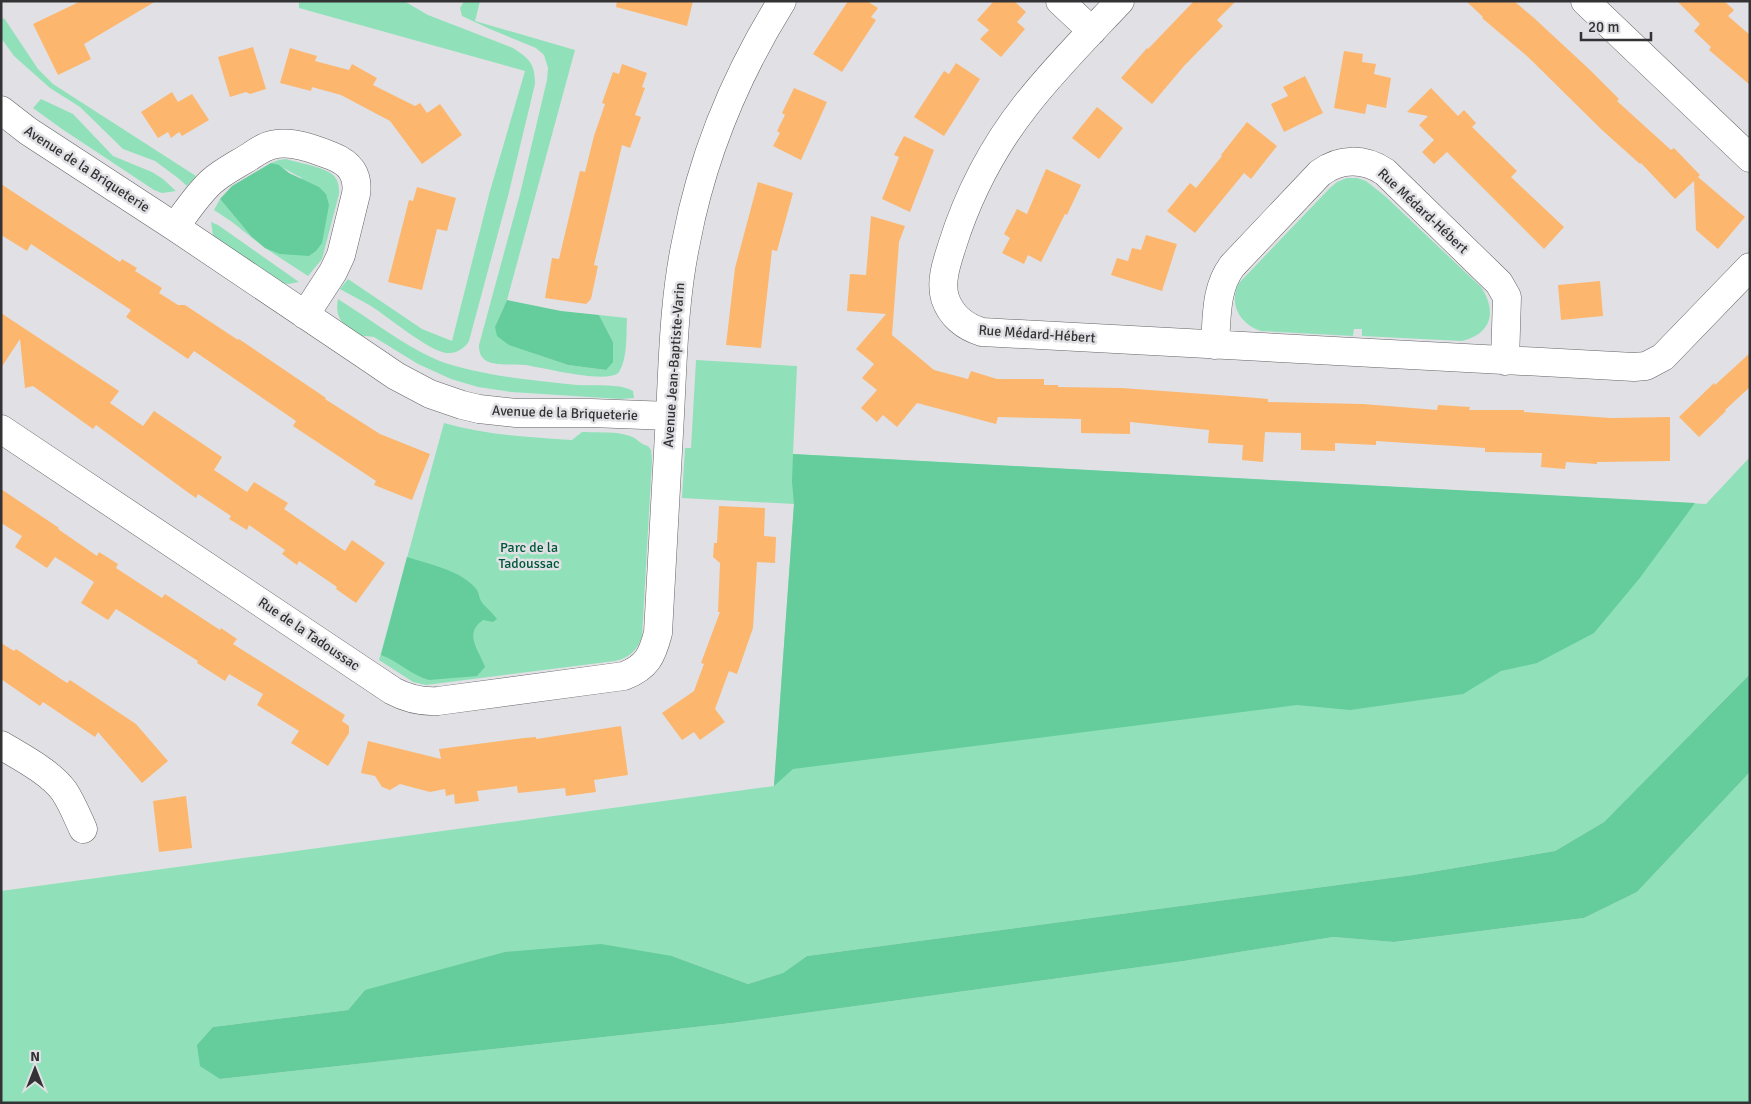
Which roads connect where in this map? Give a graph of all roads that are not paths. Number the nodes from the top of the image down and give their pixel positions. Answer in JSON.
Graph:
{"nodes":[{"id":1,"x":782,"y":1,"type":"edge"},
{"id":2,"x":1060,"y":1,"type":"edge"},
{"id":3,"x":1120,"y":1,"type":"edge"},
{"id":4,"x":1585,"y":1,"type":"edge"},
{"id":5,"x":1092,"y":31,"type":"junction"},
{"id":6,"x":1,"y":110,"type":"edge"},
{"id":7,"x":1750,"y":158,"type":"edge"},
{"id":8,"x":175,"y":227,"type":"junction"},
{"id":9,"x":1750,"y":266,"type":"edge"},
{"id":10,"x":305,"y":315,"type":"junction"},
{"id":11,"x":1215,"y":345,"type":"junction"},
{"id":12,"x":1505,"y":360,"type":"junction"},
{"id":13,"x":670,"y":416,"type":"junction"},
{"id":14,"x":1,"y":429,"type":"edge"},
{"id":15,"x":650,"y":658,"type":"joint"},
{"id":16,"x":1,"y":744,"type":"edge"},
{"id":17,"x":83,"y":830,"type":"dead end"}],
"edges":[{"from":1,"to":13,"type":"street","name":"Avenue Jean-Baptiste-Varin"},
{"from":2,"to":5,"type":"street"},
{"from":3,"to":5,"type":"street","name":"Rue Médard-Hébert"},
{"from":4,"to":7,"type":"street"},
{"from":5,"to":11,"type":"street","name":"Rue Médard-Hébert"},
{"from":6,"to":8,"type":"street","name":"Avenue de la Briqueterie"},
{"from":8,"to":10,"type":"street","name":"Avenue de la Briqueterie"},
{"from":8,"to":10,"type":"street"},
{"from":9,"to":12,"type":"street","name":"Rue Médard-Hébert"},
{"from":10,"to":13,"type":"street","name":"Avenue de la Briqueterie"},
{"from":11,"to":12,"type":"street","name":"Rue Médard-Hébert"},
{"from":11,"to":12,"type":"street","name":"Rue Médard-Hébert"},
{"from":13,"to":15,"type":"street","name":"Avenue Jean-Baptiste-Varin"},
{"from":14,"to":15,"type":"street","name":"Rue de la Tadoussac"},
{"from":16,"to":17,"type":"street"}]}
